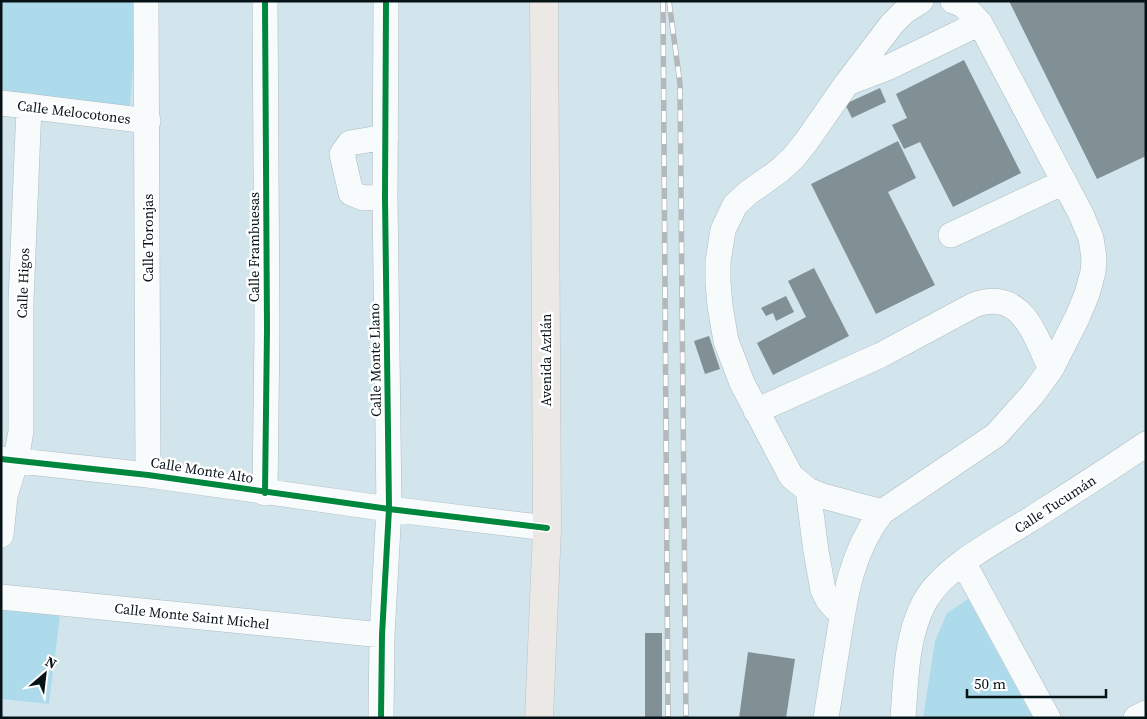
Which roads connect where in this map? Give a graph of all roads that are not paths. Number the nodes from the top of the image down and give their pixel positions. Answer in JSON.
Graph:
{"nodes":[{"id":1,"x":146,"y":1,"type":"edge"},
{"id":2,"x":265,"y":1,"type":"edge"},
{"id":3,"x":386,"y":1,"type":"edge"},
{"id":4,"x":544,"y":1,"type":"edge"},
{"id":5,"x":921,"y":1,"type":"edge"},
{"id":6,"x":953,"y":1,"type":"edge"},
{"id":7,"x":980,"y":23,"type":"junction"},
{"id":8,"x":848,"y":83,"type":"junction"},
{"id":9,"x":1,"y":103,"type":"edge"},
{"id":10,"x":29,"y":106,"type":"junction"},
{"id":11,"x":148,"y":121,"type":"junction"},
{"id":12,"x":386,"y":137,"type":"junction"},
{"id":13,"x":1064,"y":182,"type":"junction"},
{"id":14,"x":385,"y":197,"type":"junction"},
{"id":15,"x":951,"y":235,"type":"dead end"},
{"id":16,"x":1051,"y":369,"type":"junction"},
{"id":17,"x":756,"y":411,"type":"junction"},
{"id":18,"x":1146,"y":444,"type":"edge"},
{"id":19,"x":8,"y":460,"type":"edge"},
{"id":20,"x":148,"y":475,"type":"junction"},
{"id":21,"x":808,"y":490,"type":"junction"},
{"id":22,"x":265,"y":493,"type":"junction"},
{"id":23,"x":389,"y":509,"type":"junction"},
{"id":24,"x":882,"y":512,"type":"junction"},
{"id":25,"x":547,"y":528,"type":"junction"},
{"id":26,"x":1,"y":535,"type":"edge"},
{"id":27,"x":964,"y":562,"type":"junction"},
{"id":28,"x":1,"y":597,"type":"edge"},
{"id":29,"x":842,"y":612,"type":"junction"},
{"id":30,"x":382,"y":635,"type":"junction"},
{"id":31,"x":1146,"y":713,"type":"edge"},
{"id":32,"x":381,"y":718,"type":"edge"},
{"id":33,"x":539,"y":718,"type":"edge"},
{"id":34,"x":826,"y":718,"type":"edge"},
{"id":35,"x":902,"y":718,"type":"edge"},
{"id":36,"x":1048,"y":718,"type":"edge"},
{"id":37,"x":1136,"y":718,"type":"edge"}],
"edges":[{"from":1,"to":11,"type":"street","name":"Calle Toronjas"},
{"from":2,"to":22,"type":"street","name":"Calle Frambuesas"},
{"from":3,"to":12,"type":"street","name":"Calle Monte Llano"},
{"from":4,"to":25,"type":"main road","name":"Avenida Aztlán"},
{"from":5,"to":8,"type":"street"},
{"from":6,"to":7,"type":"street"},
{"from":7,"to":8,"type":"street"},
{"from":7,"to":13,"type":"street"},
{"from":8,"to":17,"type":"street"},
{"from":9,"to":10,"type":"street","name":"Calle Melocotones"},
{"from":10,"to":11,"type":"street","name":"Calle Melocotones"},
{"from":10,"to":19,"type":"street","name":"Calle Higos"},
{"from":11,"to":20,"type":"street","name":"Calle Toronjas"},
{"from":12,"to":14,"type":"street","name":"Calle Monte Llano"},
{"from":12,"to":14,"type":"street"},
{"from":13,"to":15,"type":"street"},
{"from":13,"to":16,"type":"street"},
{"from":14,"to":23,"type":"street","name":"Calle Monte Llano"},
{"from":16,"to":17,"type":"street"},
{"from":16,"to":24,"type":"street"},
{"from":17,"to":21,"type":"street"},
{"from":18,"to":27,"type":"street","name":"Calle Tucumán"},
{"from":19,"to":20,"type":"street","name":"Calle Monte Alto"},
{"from":19,"to":26,"type":"street","name":"Calle Higos"},
{"from":20,"to":22,"type":"street","name":"Calle Monte Alto"},
{"from":21,"to":24,"type":"street"},
{"from":21,"to":29,"type":"street"},
{"from":22,"to":23,"type":"street","name":"Calle Monte Alto"},
{"from":23,"to":25,"type":"street","name":"Calle Monte Alto"},
{"from":23,"to":30,"type":"street","name":"Calle Monte Llano"},
{"from":24,"to":29,"type":"street"},
{"from":25,"to":33,"type":"main road","name":"Avenida Aztlán"},
{"from":27,"to":35,"type":"street","name":"Calle Tucumán"},
{"from":27,"to":36,"type":"street"},
{"from":28,"to":30,"type":"street","name":"Calle Monte Saint Michel"},
{"from":29,"to":34,"type":"street"},
{"from":30,"to":32,"type":"street","name":"Calle Monte Llano"},
{"from":31,"to":37,"type":"street"}]}
